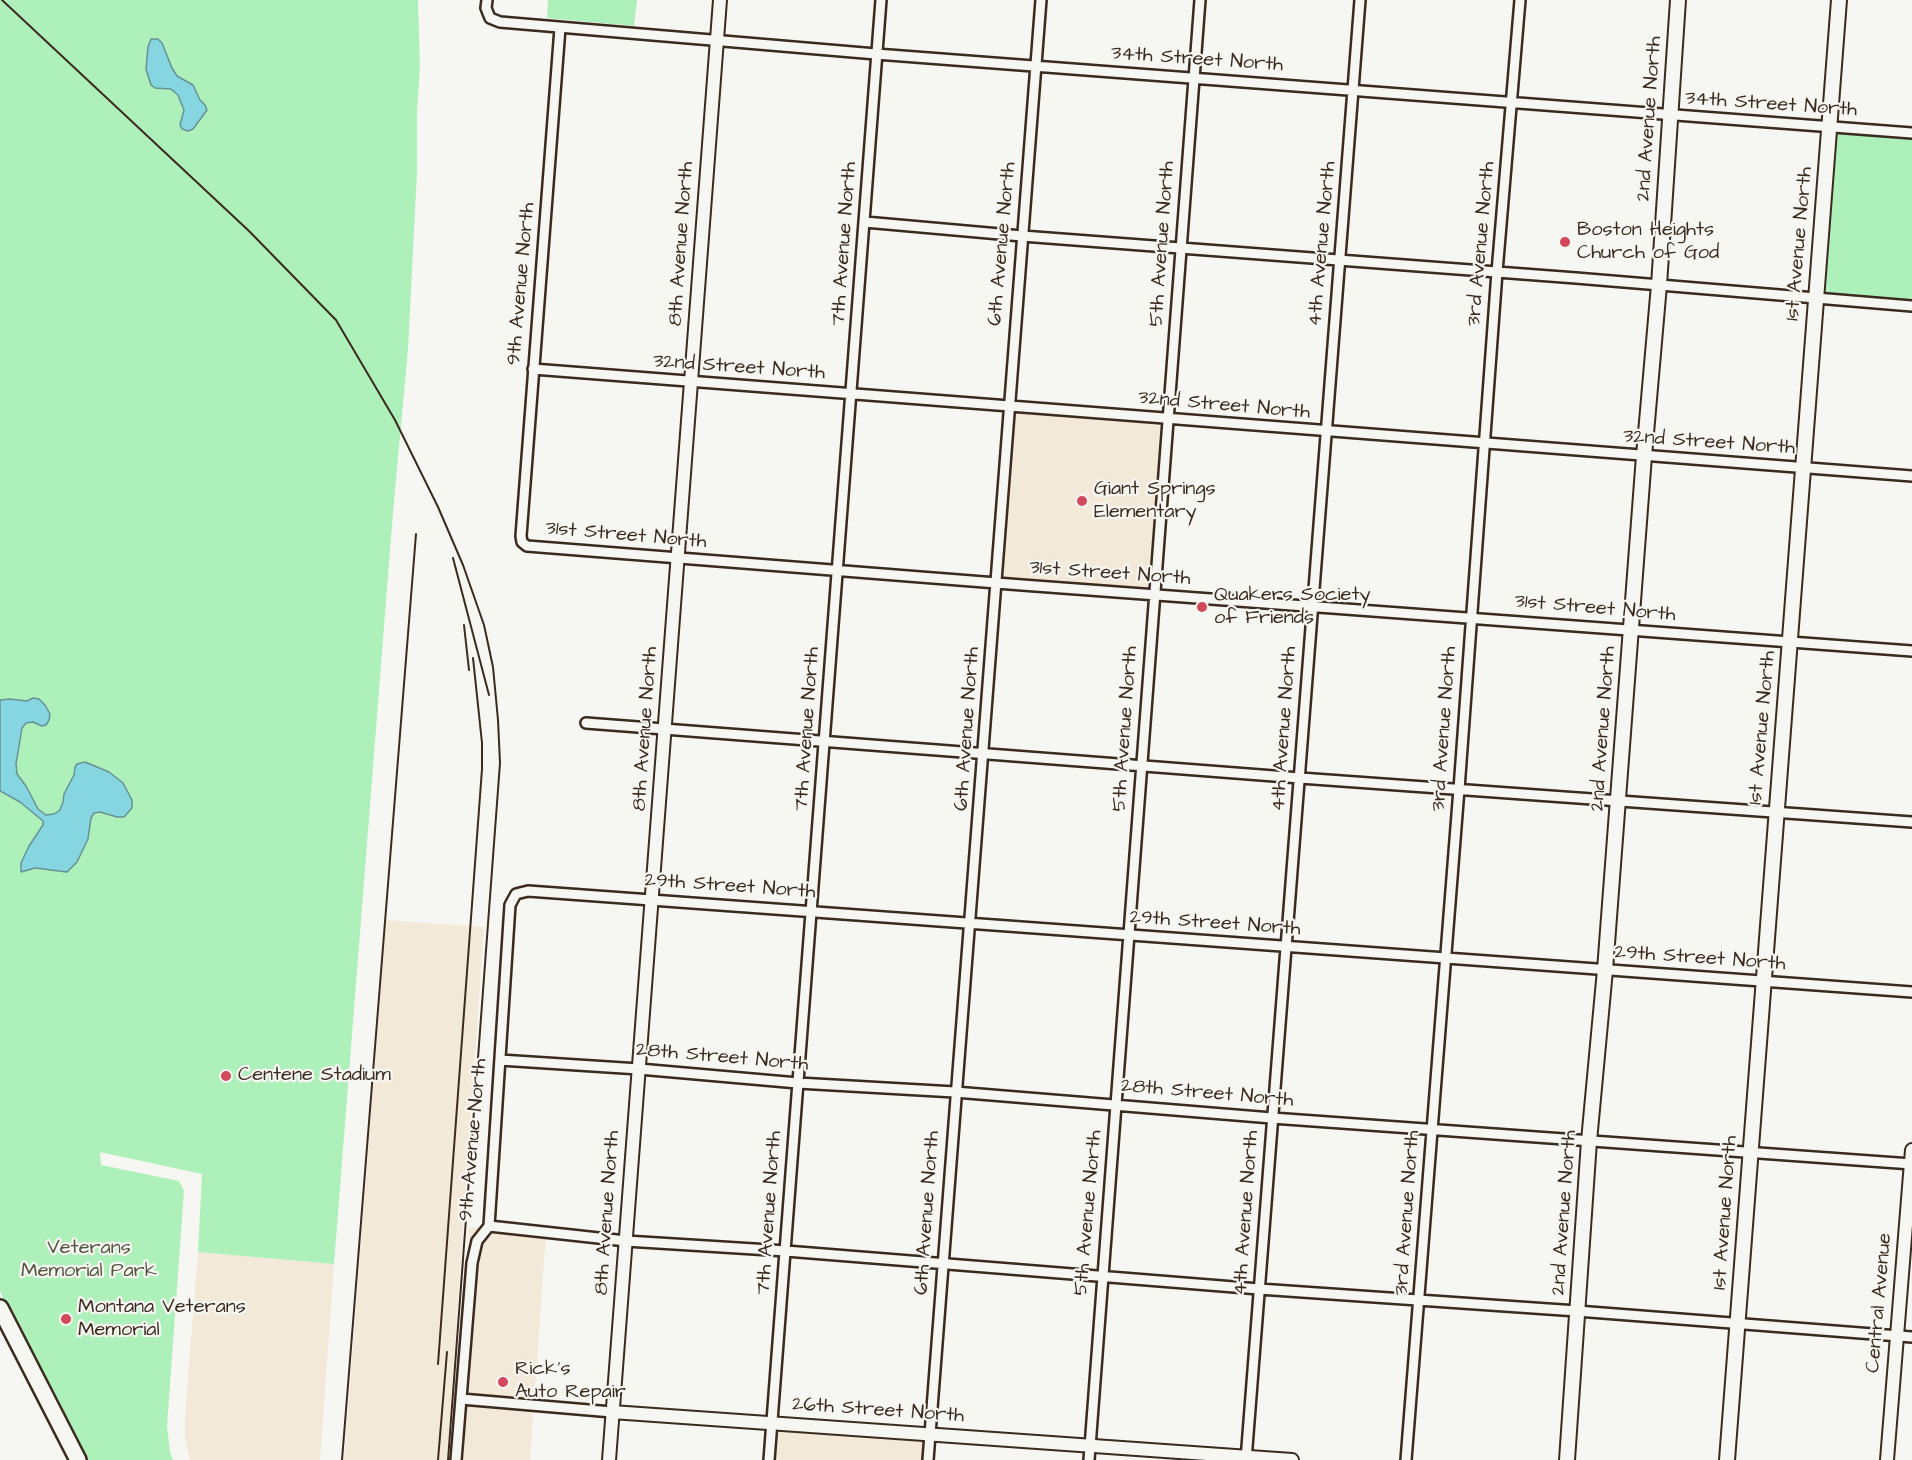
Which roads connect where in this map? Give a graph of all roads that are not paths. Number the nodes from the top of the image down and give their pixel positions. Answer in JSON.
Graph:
{"nodes":[{"id":1,"x":720,"y":0,"type":"edge"},
{"id":2,"x":881,"y":0,"type":"edge"},
{"id":3,"x":1041,"y":0,"type":"edge"},
{"id":4,"x":1200,"y":0,"type":"edge"},
{"id":5,"x":1360,"y":0,"type":"edge"},
{"id":6,"x":1520,"y":0,"type":"edge"},
{"id":7,"x":1678,"y":0,"type":"edge"},
{"id":8,"x":1839,"y":0,"type":"edge"},
{"id":9,"x":487,"y":4,"type":"edge"},
{"id":10,"x":560,"y":28,"type":"junction"},
{"id":11,"x":717,"y":41,"type":"junction"},
{"id":12,"x":876,"y":54,"type":"junction"},
{"id":13,"x":1036,"y":66,"type":"junction"},
{"id":14,"x":1194,"y":79,"type":"junction"},
{"id":15,"x":1353,"y":90,"type":"junction"},
{"id":16,"x":1512,"y":103,"type":"junction"},
{"id":17,"x":1669,"y":116,"type":"junction"},
{"id":18,"x":1830,"y":127,"type":"junction"},
{"id":19,"x":1912,"y":133,"type":"edge"},
{"id":20,"x":865,"y":222,"type":"junction"},
{"id":21,"x":1022,"y":236,"type":"junction"},
{"id":22,"x":1181,"y":248,"type":"junction"},
{"id":23,"x":1339,"y":260,"type":"junction"},
{"id":24,"x":1497,"y":272,"type":"junction"},
{"id":25,"x":1659,"y":285,"type":"junction"},
{"id":26,"x":1815,"y":297,"type":"junction"},
{"id":27,"x":1912,"y":306,"type":"edge"},
{"id":28,"x":533,"y":369,"type":"junction"},
{"id":29,"x":691,"y":382,"type":"junction"},
{"id":30,"x":851,"y":394,"type":"junction"},
{"id":31,"x":1008,"y":406,"type":"junction"},
{"id":32,"x":1168,"y":419,"type":"junction"},
{"id":33,"x":1326,"y":432,"type":"junction"},
{"id":34,"x":1484,"y":444,"type":"junction"},
{"id":35,"x":1644,"y":456,"type":"junction"},
{"id":36,"x":1802,"y":468,"type":"junction"},
{"id":37,"x":1912,"y":477,"type":"edge"},
{"id":38,"x":522,"y":542,"type":"joint"},
{"id":39,"x":678,"y":559,"type":"junction"},
{"id":40,"x":838,"y":571,"type":"junction"},
{"id":41,"x":997,"y":583,"type":"junction"},
{"id":42,"x":1155,"y":595,"type":"junction"},
{"id":43,"x":1311,"y":607,"type":"junction"},
{"id":44,"x":1472,"y":617,"type":"junction"},
{"id":45,"x":1631,"y":630,"type":"junction"},
{"id":46,"x":1789,"y":642,"type":"junction"},
{"id":47,"x":1912,"y":651,"type":"edge"},
{"id":48,"x":586,"y":723,"type":"dead end"},
{"id":49,"x":666,"y":729,"type":"junction"},
{"id":50,"x":825,"y":742,"type":"junction"},
{"id":51,"x":984,"y":753,"type":"junction"},
{"id":52,"x":1142,"y":765,"type":"junction"},
{"id":53,"x":1300,"y":778,"type":"junction"},
{"id":54,"x":1459,"y":789,"type":"junction"},
{"id":55,"x":1618,"y":801,"type":"junction"},
{"id":56,"x":1775,"y":813,"type":"junction"},
{"id":57,"x":1912,"y":822,"type":"edge"},
{"id":58,"x":516,"y":894,"type":"joint"},
{"id":59,"x":653,"y":899,"type":"junction"},
{"id":60,"x":813,"y":911,"type":"junction"},
{"id":61,"x":971,"y":923,"type":"junction"},
{"id":62,"x":1128,"y":935,"type":"junction"},
{"id":63,"x":1286,"y":947,"type":"junction"},
{"id":64,"x":1446,"y":959,"type":"junction"},
{"id":65,"x":1605,"y":970,"type":"junction"},
{"id":66,"x":1763,"y":982,"type":"junction"},
{"id":67,"x":1912,"y":992,"type":"edge"},
{"id":68,"x":500,"y":1060,"type":"junction"},
{"id":69,"x":639,"y":1069,"type":"junction"},
{"id":70,"x":798,"y":1083,"type":"junction"},
{"id":71,"x":955,"y":1092,"type":"junction"},
{"id":72,"x":1116,"y":1104,"type":"junction"},
{"id":73,"x":1272,"y":1118,"type":"junction"},
{"id":74,"x":1432,"y":1128,"type":"junction"},
{"id":75,"x":1589,"y":1141,"type":"junction"},
{"id":76,"x":1912,"y":1150,"type":"edge"},
{"id":77,"x":1750,"y":1153,"type":"junction"},
{"id":78,"x":1911,"y":1164,"type":"edge"},
{"id":79,"x":489,"y":1226,"type":"junction"},
{"id":80,"x":626,"y":1240,"type":"junction"},
{"id":81,"x":786,"y":1251,"type":"junction"},
{"id":82,"x":942,"y":1264,"type":"junction"},
{"id":83,"x":1101,"y":1276,"type":"junction"},
{"id":84,"x":1259,"y":1290,"type":"junction"},
{"id":85,"x":1420,"y":1300,"type":"junction"},
{"id":86,"x":0,"y":1308,"type":"edge"},
{"id":87,"x":1577,"y":1311,"type":"junction"},
{"id":88,"x":1737,"y":1323,"type":"junction"},
{"id":89,"x":1897,"y":1335,"type":"junction"},
{"id":90,"x":1912,"y":1336,"type":"edge"},
{"id":91,"x":460,"y":1399,"type":"junction"},
{"id":92,"x":612,"y":1412,"type":"junction"},
{"id":93,"x":772,"y":1424,"type":"junction"},
{"id":94,"x":930,"y":1435,"type":"junction"},
{"id":95,"x":1090,"y":1445,"type":"junction"},
{"id":96,"x":1246,"y":1458,"type":"edge"},
{"id":97,"x":78,"y":1460,"type":"edge"},
{"id":98,"x":456,"y":1460,"type":"edge"},
{"id":99,"x":609,"y":1460,"type":"edge"},
{"id":100,"x":769,"y":1460,"type":"edge"},
{"id":101,"x":928,"y":1460,"type":"edge"},
{"id":102,"x":1089,"y":1460,"type":"edge"},
{"id":103,"x":1292,"y":1460,"type":"edge"},
{"id":104,"x":1406,"y":1460,"type":"edge"},
{"id":105,"x":1567,"y":1460,"type":"edge"},
{"id":106,"x":1727,"y":1460,"type":"edge"},
{"id":107,"x":1887,"y":1460,"type":"edge"}],
"edges":[{"from":1,"to":11,"type":"street","name":"8th Avenue North"},
{"from":2,"to":12,"type":"street","name":"7th Avenue North"},
{"from":3,"to":13,"type":"street","name":"6th Avenue North"},
{"from":4,"to":14,"type":"street","name":"5th Avenue North"},
{"from":5,"to":15,"type":"street","name":"4th Avenue North"},
{"from":6,"to":16,"type":"street","name":"3rd Avenue North"},
{"from":7,"to":17,"type":"main road","name":"2nd Avenue North"},
{"from":8,"to":18,"type":"main road","name":"1st Avenue North"},
{"from":9,"to":10,"type":"street","name":"34th Street North"},
{"from":10,"to":11,"type":"street","name":"34th Street North"},
{"from":10,"to":28,"type":"street","name":"9th Avenue North"},
{"from":11,"to":12,"type":"street","name":"34th Street North"},
{"from":11,"to":29,"type":"street","name":"8th Avenue North"},
{"from":12,"to":13,"type":"street","name":"34th Street North"},
{"from":12,"to":20,"type":"street","name":"7th Avenue North"},
{"from":13,"to":14,"type":"street","name":"34th Street North"},
{"from":13,"to":21,"type":"street","name":"6th Avenue North"},
{"from":14,"to":15,"type":"street","name":"34th Street North"},
{"from":14,"to":22,"type":"street","name":"5th Avenue North"},
{"from":15,"to":16,"type":"street","name":"34th Street North"},
{"from":15,"to":23,"type":"street","name":"4th Avenue North"},
{"from":16,"to":17,"type":"street","name":"34th Street North"},
{"from":16,"to":24,"type":"street","name":"3rd Avenue North"},
{"from":17,"to":18,"type":"street","name":"34th Street North"},
{"from":17,"to":25,"type":"main road","name":"2nd Avenue North"},
{"from":18,"to":19,"type":"street","name":"34th Street North"},
{"from":18,"to":26,"type":"main road","name":"1st Avenue North"},
{"from":20,"to":21,"type":"street"},
{"from":20,"to":30,"type":"street","name":"7th Avenue North"},
{"from":21,"to":22,"type":"street"},
{"from":21,"to":31,"type":"street","name":"6th Avenue North"},
{"from":22,"to":23,"type":"street"},
{"from":22,"to":32,"type":"street","name":"5th Avenue North"},
{"from":23,"to":24,"type":"street"},
{"from":23,"to":33,"type":"street","name":"4th Avenue North"},
{"from":24,"to":25,"type":"street"},
{"from":24,"to":34,"type":"street","name":"3rd Avenue North"},
{"from":25,"to":26,"type":"street"},
{"from":25,"to":35,"type":"main road","name":"2nd Avenue North"},
{"from":26,"to":27,"type":"street"},
{"from":26,"to":36,"type":"main road","name":"1st Avenue North"},
{"from":28,"to":29,"type":"street","name":"32nd Street North"},
{"from":28,"to":38,"type":"street","name":"9th Avenue North"},
{"from":29,"to":30,"type":"street","name":"32nd Street North"},
{"from":29,"to":39,"type":"street","name":"8th Avenue North"},
{"from":30,"to":31,"type":"street","name":"32nd Street North"},
{"from":30,"to":40,"type":"street","name":"7th Avenue North"},
{"from":31,"to":32,"type":"street","name":"32nd Street North"},
{"from":31,"to":41,"type":"street","name":"6th Avenue North"},
{"from":32,"to":33,"type":"street","name":"32nd Street North"},
{"from":32,"to":42,"type":"street","name":"5th Avenue North"},
{"from":33,"to":34,"type":"street","name":"32nd Street North"},
{"from":33,"to":43,"type":"street","name":"4th Avenue North"},
{"from":34,"to":35,"type":"street","name":"32nd Street North"},
{"from":34,"to":44,"type":"street","name":"3rd Avenue North"},
{"from":35,"to":36,"type":"street","name":"32nd Street North"},
{"from":35,"to":45,"type":"main road","name":"2nd Avenue North"},
{"from":36,"to":37,"type":"street","name":"32nd Street North"},
{"from":36,"to":46,"type":"main road","name":"1st Avenue North"},
{"from":38,"to":39,"type":"street","name":"31st Street North"},
{"from":39,"to":40,"type":"street","name":"31st Street North"},
{"from":39,"to":49,"type":"street","name":"8th Avenue North"},
{"from":40,"to":41,"type":"street","name":"31st Street North"},
{"from":40,"to":50,"type":"street","name":"7th Avenue North"},
{"from":41,"to":42,"type":"street","name":"31st Street North"},
{"from":41,"to":51,"type":"street","name":"6th Avenue North"},
{"from":42,"to":43,"type":"street","name":"31st Street North"},
{"from":42,"to":52,"type":"street","name":"5th Avenue North"},
{"from":43,"to":44,"type":"street","name":"31st Street North"},
{"from":43,"to":53,"type":"street","name":"4th Avenue North"},
{"from":44,"to":45,"type":"street","name":"31st Street North"},
{"from":44,"to":54,"type":"street","name":"3rd Avenue North"},
{"from":45,"to":46,"type":"street","name":"31st Street North"},
{"from":45,"to":55,"type":"main road","name":"2nd Avenue North"},
{"from":46,"to":47,"type":"street","name":"31st Street North"},
{"from":46,"to":56,"type":"main road","name":"1st Avenue North"},
{"from":48,"to":49,"type":"street"},
{"from":49,"to":50,"type":"street"},
{"from":49,"to":59,"type":"street","name":"8th Avenue North"},
{"from":50,"to":51,"type":"street"},
{"from":50,"to":60,"type":"street","name":"7th Avenue North"},
{"from":51,"to":52,"type":"street"},
{"from":51,"to":61,"type":"street","name":"6th Avenue North"},
{"from":52,"to":53,"type":"street"},
{"from":52,"to":62,"type":"street","name":"5th Avenue North"},
{"from":53,"to":54,"type":"street"},
{"from":53,"to":63,"type":"street","name":"4th Avenue North"},
{"from":54,"to":55,"type":"street"},
{"from":54,"to":64,"type":"street","name":"3rd Avenue North"},
{"from":55,"to":56,"type":"street"},
{"from":55,"to":65,"type":"main road","name":"2nd Avenue North"},
{"from":56,"to":57,"type":"street"},
{"from":56,"to":66,"type":"main road","name":"1st Avenue North"},
{"from":58,"to":59,"type":"street","name":"29th Street North"},
{"from":58,"to":68,"type":"street","name":"9th Avenue North"},
{"from":59,"to":60,"type":"street","name":"29th Street North"},
{"from":59,"to":69,"type":"street","name":"8th Avenue North"},
{"from":60,"to":61,"type":"street","name":"29th Street North"},
{"from":60,"to":70,"type":"street","name":"7th Avenue North"},
{"from":61,"to":62,"type":"street","name":"29th Street North"},
{"from":61,"to":71,"type":"street","name":"6th Avenue North"},
{"from":62,"to":63,"type":"street","name":"29th Street North"},
{"from":62,"to":72,"type":"street","name":"5th Avenue North"},
{"from":63,"to":64,"type":"street","name":"29th Street North"},
{"from":63,"to":73,"type":"street","name":"4th Avenue North"},
{"from":64,"to":65,"type":"street","name":"29th Street North"},
{"from":64,"to":74,"type":"street","name":"3rd Avenue North"},
{"from":65,"to":66,"type":"street","name":"29th Street North"},
{"from":65,"to":75,"type":"main road","name":"2nd Avenue North"},
{"from":66,"to":67,"type":"street","name":"29th Street North"},
{"from":66,"to":77,"type":"main road","name":"1st Avenue North"},
{"from":68,"to":69,"type":"street","name":"28th Street North"},
{"from":68,"to":79,"type":"street","name":"9th Avenue North"},
{"from":69,"to":70,"type":"street","name":"28th Street North"},
{"from":69,"to":80,"type":"street","name":"8th Avenue North"},
{"from":70,"to":71,"type":"street","name":"28th Street North"},
{"from":70,"to":81,"type":"street","name":"7th Avenue North"},
{"from":71,"to":72,"type":"street","name":"28th Street North"},
{"from":71,"to":82,"type":"street","name":"6th Avenue North"},
{"from":72,"to":73,"type":"street","name":"28th Street North"},
{"from":72,"to":83,"type":"street","name":"5th Avenue North"},
{"from":73,"to":74,"type":"street","name":"28th Street North"},
{"from":73,"to":84,"type":"street","name":"4th Avenue North"},
{"from":74,"to":75,"type":"street","name":"28th Street North"},
{"from":74,"to":85,"type":"street","name":"3rd Avenue North"},
{"from":75,"to":77,"type":"street","name":"28th Street North"},
{"from":75,"to":87,"type":"main road","name":"2nd Avenue North"},
{"from":76,"to":78,"type":"street","name":"Central Avenue"},
{"from":77,"to":78,"type":"street","name":"28th Street North"},
{"from":77,"to":88,"type":"main road","name":"1st Avenue North"},
{"from":78,"to":89,"type":"street","name":"Central Avenue"},
{"from":79,"to":80,"type":"street"},
{"from":79,"to":91,"type":"street","name":"9th Avenue North"},
{"from":80,"to":81,"type":"street"},
{"from":80,"to":92,"type":"street","name":"8th Avenue North"},
{"from":81,"to":82,"type":"street"},
{"from":81,"to":93,"type":"street","name":"7th Avenue North"},
{"from":82,"to":83,"type":"street"},
{"from":82,"to":94,"type":"street","name":"6th Avenue North"},
{"from":83,"to":84,"type":"street"},
{"from":83,"to":95,"type":"street","name":"5th Avenue North"},
{"from":84,"to":85,"type":"street"},
{"from":84,"to":96,"type":"street","name":"4th Avenue North"},
{"from":85,"to":87,"type":"street"},
{"from":85,"to":104,"type":"street","name":"3rd Avenue North"},
{"from":86,"to":97,"type":"main road"},
{"from":87,"to":88,"type":"street"},
{"from":87,"to":105,"type":"main road","name":"2nd Avenue North"},
{"from":88,"to":89,"type":"street"},
{"from":88,"to":106,"type":"main road","name":"1st Avenue North"},
{"from":89,"to":90,"type":"street"},
{"from":89,"to":107,"type":"street","name":"Central Avenue"},
{"from":91,"to":92,"type":"street","name":"26th Street North"},
{"from":91,"to":98,"type":"street","name":"9th Avenue North"},
{"from":92,"to":93,"type":"street","name":"26th Street North"},
{"from":92,"to":99,"type":"street","name":"8th Avenue North"},
{"from":93,"to":94,"type":"street","name":"26th Street North"},
{"from":93,"to":100,"type":"street","name":"7th Avenue North"},
{"from":94,"to":95,"type":"street","name":"26th Street North"},
{"from":94,"to":101,"type":"street","name":"6th Avenue North"},
{"from":95,"to":96,"type":"street","name":"26th Street North"},
{"from":95,"to":102,"type":"street","name":"5th Avenue North"},
{"from":96,"to":103,"type":"street","name":"26th Street North"}]}
